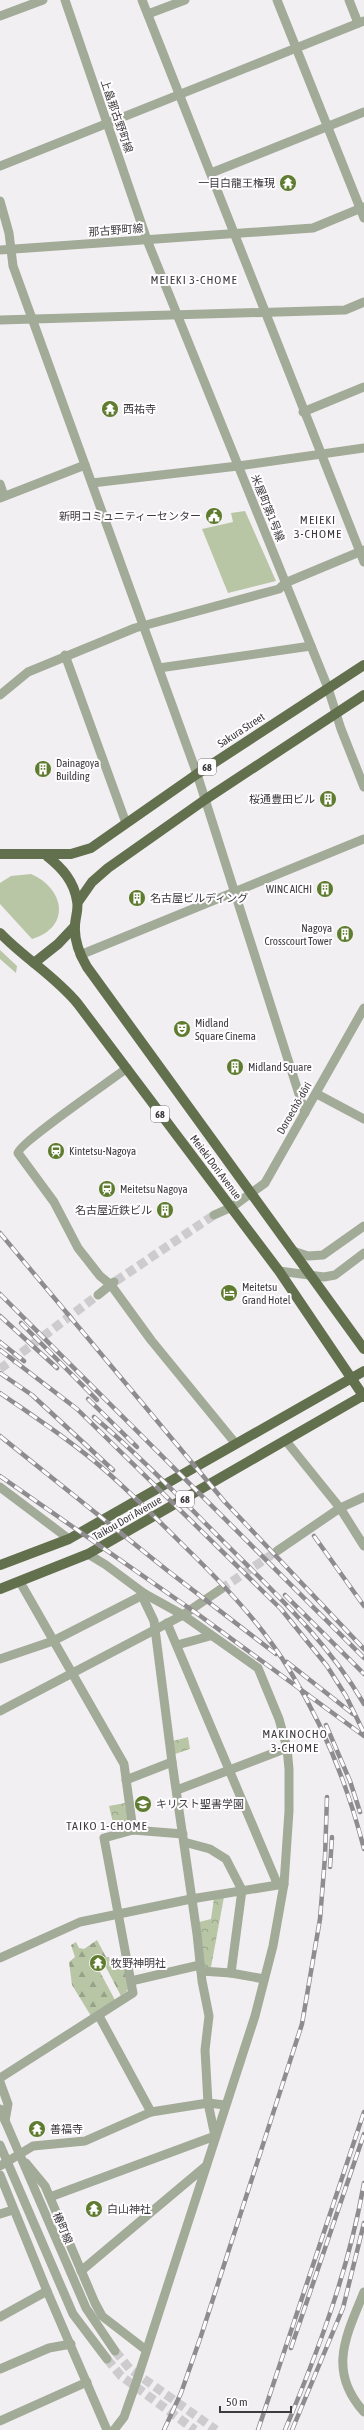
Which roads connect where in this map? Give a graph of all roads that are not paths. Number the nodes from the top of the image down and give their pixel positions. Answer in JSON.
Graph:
{"nodes":[{"id":1,"x":43,"y":0,"type":"edge"},
{"id":2,"x":65,"y":0,"type":"edge"},
{"id":3,"x":142,"y":0,"type":"edge"},
{"id":4,"x":185,"y":0,"type":"edge"},
{"id":5,"x":277,"y":0,"type":"edge"},
{"id":6,"x":349,"y":0,"type":"edge"},
{"id":7,"x":148,"y":14,"type":"junction"},
{"id":8,"x":0,"y":16,"type":"edge"},
{"id":9,"x":361,"y":22,"type":"edge"},
{"id":10,"x":296,"y":48,"type":"junction"},
{"id":11,"x":179,"y":95,"type":"junction"},
{"id":12,"x":364,"y":112,"type":"edge"},
{"id":13,"x":107,"y":124,"type":"junction"},
{"id":14,"x":328,"y":126,"type":"junction"},
{"id":15,"x":0,"y":166,"type":"edge"},
{"id":16,"x":211,"y":173,"type":"junction"},
{"id":17,"x":0,"y":201,"type":"edge"},
{"id":18,"x":362,"y":208,"type":"edge"},
{"id":19,"x":364,"y":218,"type":"edge"},
{"id":20,"x":4,"y":234,"type":"edge"},
{"id":21,"x":235,"y":234,"type":"junction"},
{"id":22,"x":147,"y":240,"type":"junction"},
{"id":23,"x":0,"y":250,"type":"edge"},
{"id":24,"x":11,"y":250,"type":"junction"},
{"id":25,"x":13,"y":266,"type":"junction"},
{"id":26,"x":364,"y":302,"type":"edge"},
{"id":27,"x":266,"y":313,"type":"junction"},
{"id":28,"x":177,"y":315,"type":"junction"},
{"id":29,"x":0,"y":320,"type":"edge"},
{"id":30,"x":33,"y":320,"type":"junction"},
{"id":31,"x":364,"y":387,"type":"edge"},
{"id":32,"x":303,"y":412,"type":"junction"},
{"id":33,"x":364,"y":448,"type":"edge"},
{"id":34,"x":320,"y":453,"type":"junction"},
{"id":35,"x":85,"y":465,"type":"junction"},
{"id":36,"x":238,"y":466,"type":"junction"},
{"id":37,"x":92,"y":483,"type":"junction"},
{"id":38,"x":0,"y":484,"type":"edge"},
{"id":39,"x":2,"y":497,"type":"edge"},
{"id":40,"x":362,"y":551,"type":"edge"},
{"id":41,"x":364,"y":562,"type":"edge"},
{"id":42,"x":285,"y":583,"type":"junction"},
{"id":43,"x":144,"y":625,"type":"junction"},
{"id":44,"x":311,"y":646,"type":"junction"},
{"id":45,"x":65,"y":655,"type":"junction"},
{"id":46,"x":364,"y":665,"type":"edge"},
{"id":47,"x":159,"y":668,"type":"junction"},
{"id":48,"x":328,"y":688,"type":"junction"},
{"id":49,"x":0,"y":695,"type":"edge"},
{"id":50,"x":364,"y":695,"type":"edge"},
{"id":51,"x":337,"y":712,"type":"junction"},
{"id":52,"x":197,"y":774,"type":"junction"},
{"id":53,"x":364,"y":787,"type":"edge"},
{"id":54,"x":206,"y":799,"type":"junction"},
{"id":55,"x":126,"y":823,"type":"junction"},
{"id":56,"x":364,"y":839,"type":"edge"},
{"id":57,"x":0,"y":854,"type":"edge"},
{"id":58,"x":47,"y":856,"type":"junction"},
{"id":59,"x":235,"y":892,"type":"junction"},
{"id":60,"x":78,"y":902,"type":"junction"},
{"id":61,"x":75,"y":926,"type":"junction"},
{"id":62,"x":0,"y":933,"type":"edge"},
{"id":63,"x":80,"y":955,"type":"junction"},
{"id":64,"x":34,"y":963,"type":"junction"},
{"id":65,"x":364,"y":1008,"type":"edge"},
{"id":66,"x":127,"y":1068,"type":"junction"},
{"id":67,"x":316,"y":1094,"type":"junction"},
{"id":68,"x":305,"y":1113,"type":"junction"},
{"id":69,"x":364,"y":1119,"type":"edge"},
{"id":70,"x":251,"y":1195,"type":"junction"},
{"id":71,"x":232,"y":1208,"type":"junction"},
{"id":72,"x":214,"y":1215,"type":"tunnel mouth"},
{"id":73,"x":364,"y":1226,"type":"edge"},
{"id":74,"x":293,"y":1251,"type":"junction"},
{"id":75,"x":364,"y":1253,"type":"edge"},
{"id":76,"x":279,"y":1271,"type":"junction"},
{"id":77,"x":312,"y":1277,"type":"junction"},
{"id":78,"x":113,"y":1283,"type":"junction"},
{"id":79,"x":98,"y":1295,"type":"tunnel mouth"},
{"id":80,"x":364,"y":1349,"type":"edge"},
{"id":81,"x":364,"y":1370,"type":"edge"},
{"id":82,"x":353,"y":1377,"type":"junction"},
{"id":83,"x":364,"y":1396,"type":"edge"},
{"id":84,"x":286,"y":1441,"type":"junction"},
{"id":85,"x":236,"y":1444,"type":"junction"},
{"id":86,"x":0,"y":1487,"type":"edge"},
{"id":87,"x":364,"y":1496,"type":"edge"},
{"id":88,"x":340,"y":1508,"type":"junction"},
{"id":89,"x":69,"y":1540,"type":"junction"},
{"id":90,"x":364,"y":1546,"type":"edge"},
{"id":91,"x":277,"y":1551,"type":"tunnel mouth"},
{"id":92,"x":88,"y":1554,"type":"junction"},
{"id":93,"x":0,"y":1565,"type":"edge"},
{"id":94,"x":20,"y":1582,"type":"junction"},
{"id":95,"x":0,"y":1589,"type":"edge"},
{"id":96,"x":221,"y":1589,"type":"tunnel mouth"},
{"id":97,"x":145,"y":1594,"type":"junction"},
{"id":98,"x":183,"y":1615,"type":"junction"},
{"id":99,"x":167,"y":1623,"type":"junction"},
{"id":100,"x":155,"y":1630,"type":"junction"},
{"id":101,"x":210,"y":1636,"type":"junction"},
{"id":102,"x":52,"y":1640,"type":"junction"},
{"id":103,"x":177,"y":1645,"type":"junction"},
{"id":104,"x":0,"y":1659,"type":"edge"},
{"id":105,"x":71,"y":1673,"type":"junction"},
{"id":106,"x":0,"y":1711,"type":"edge"},
{"id":107,"x":286,"y":1748,"type":"junction"},
{"id":108,"x":172,"y":1762,"type":"junction"},
{"id":109,"x":230,"y":1771,"type":"junction"},
{"id":110,"x":126,"y":1780,"type":"junction"},
{"id":111,"x":177,"y":1790,"type":"junction"},
{"id":112,"x":133,"y":1830,"type":"junction"},
{"id":113,"x":184,"y":1838,"type":"junction"},
{"id":114,"x":281,"y":1884,"type":"junction"},
{"id":115,"x":242,"y":1890,"type":"junction"},
{"id":116,"x":191,"y":1899,"type":"junction"},
{"id":117,"x":118,"y":1914,"type":"junction"},
{"id":118,"x":0,"y":1958,"type":"edge"},
{"id":119,"x":201,"y":1968,"type":"junction"},
{"id":120,"x":231,"y":1973,"type":"junction"},
{"id":121,"x":264,"y":1979,"type":"junction"},
{"id":122,"x":131,"y":1981,"type":"junction"},
{"id":123,"x":99,"y":2016,"type":"junction"},
{"id":124,"x":0,"y":2078,"type":"edge"},
{"id":125,"x":0,"y":2082,"type":"edge"},
{"id":126,"x":208,"y":2103,"type":"junction"},
{"id":127,"x":225,"y":2105,"type":"junction"},
{"id":128,"x":0,"y":2109,"type":"edge"},
{"id":129,"x":151,"y":2112,"type":"junction"},
{"id":130,"x":5,"y":2123,"type":"junction"},
{"id":131,"x":215,"y":2136,"type":"junction"},
{"id":132,"x":0,"y":2145,"type":"edge"},
{"id":133,"x":19,"y":2154,"type":"junction"},
{"id":134,"x":3,"y":2164,"type":"edge"},
{"id":135,"x":208,"y":2165,"type":"junction"},
{"id":136,"x":0,"y":2175,"type":"edge"},
{"id":137,"x":3,"y":2185,"type":"junction"},
{"id":138,"x":50,"y":2197,"type":"junction"},
{"id":139,"x":13,"y":2210,"type":"junction"},
{"id":140,"x":0,"y":2214,"type":"edge"},
{"id":141,"x":81,"y":2272,"type":"junction"},
{"id":142,"x":47,"y":2291,"type":"junction"},
{"id":143,"x":364,"y":2292,"type":"edge"},
{"id":144,"x":0,"y":2317,"type":"edge"},
{"id":145,"x":71,"y":2344,"type":"junction"},
{"id":146,"x":146,"y":2350,"type":"junction"},
{"id":147,"x":115,"y":2351,"type":"tunnel mouth"},
{"id":148,"x":107,"y":2359,"type":"tunnel mouth"},
{"id":149,"x":0,"y":2368,"type":"edge"},
{"id":150,"x":87,"y":2382,"type":"junction"},
{"id":151,"x":364,"y":2412,"type":"edge"},
{"id":152,"x":0,"y":2421,"type":"edge"},
{"id":153,"x":107,"y":2430,"type":"edge"},
{"id":154,"x":114,"y":2430,"type":"edge"}],
"edges":[{"from":1,"to":8,"type":"street"},
{"from":2,"to":13,"type":"street","name":"上畠那古野町線"},
{"from":3,"to":7,"type":"street"},
{"from":4,"to":7,"type":"street"},
{"from":5,"to":10,"type":"street"},
{"from":6,"to":9,"type":"street"},
{"from":7,"to":11,"type":"street"},
{"from":9,"to":10,"type":"street"},
{"from":10,"to":11,"type":"street"},
{"from":10,"to":14,"type":"street"},
{"from":11,"to":13,"type":"street"},
{"from":11,"to":16,"type":"street"},
{"from":12,"to":14,"type":"street"},
{"from":13,"to":15,"type":"street"},
{"from":13,"to":22,"type":"street","name":"上畠那古野町線"},
{"from":14,"to":16,"type":"street"},
{"from":14,"to":18,"type":"street"},
{"from":16,"to":21,"type":"street"},
{"from":17,"to":20,"type":"street"},
{"from":18,"to":19,"type":"street"},
{"from":18,"to":21,"type":"street","name":"那古野町線"},
{"from":20,"to":23,"type":"street"},
{"from":20,"to":24,"type":"street"},
{"from":21,"to":22,"type":"street","name":"那古野町線"},
{"from":21,"to":27,"type":"street"},
{"from":22,"to":24,"type":"street","name":"那古野町線"},
{"from":22,"to":28,"type":"street","name":"米屋町第1号線"},
{"from":23,"to":24,"type":"street","name":"那古野町線"},
{"from":23,"to":25,"type":"street"},
{"from":24,"to":25,"type":"street"},
{"from":25,"to":30,"type":"street"},
{"from":26,"to":27,"type":"street"},
{"from":27,"to":28,"type":"street"},
{"from":27,"to":32,"type":"street"},
{"from":28,"to":30,"type":"street"},
{"from":28,"to":36,"type":"street","name":"米屋町第1号線"},
{"from":29,"to":30,"type":"street"},
{"from":30,"to":35,"type":"street"},
{"from":31,"to":32,"type":"street"},
{"from":32,"to":34,"type":"street"},
{"from":33,"to":34,"type":"street"},
{"from":34,"to":36,"type":"street"},
{"from":34,"to":40,"type":"street"},
{"from":35,"to":37,"type":"street"},
{"from":35,"to":39,"type":"street"},
{"from":36,"to":37,"type":"street"},
{"from":36,"to":42,"type":"street","name":"米屋町第1号線"},
{"from":37,"to":43,"type":"street"},
{"from":38,"to":39,"type":"street"},
{"from":40,"to":41,"type":"street"},
{"from":40,"to":42,"type":"street"},
{"from":42,"to":43,"type":"street"},
{"from":42,"to":44,"type":"street","name":"米屋町第1号線"},
{"from":43,"to":45,"type":"street"},
{"from":43,"to":47,"type":"street"},
{"from":44,"to":47,"type":"street"},
{"from":44,"to":48,"type":"street","name":"米屋町第1号線"},
{"from":45,"to":49,"type":"street"},
{"from":45,"to":55,"type":"street"},
{"from":46,"to":48,"type":"main road","name":"Sakura Street","number":"68"},
{"from":47,"to":52,"type":"street"},
{"from":48,"to":51,"type":"street","name":"米屋町第1号線"},
{"from":48,"to":52,"type":"main road","name":"Sakura Street","number":"68"},
{"from":50,"to":51,"type":"main road","number":"68"},
{"from":51,"to":53,"type":"street","name":"米屋町第1号線"},
{"from":51,"to":54,"type":"main road","number":"68"},
{"from":52,"to":54,"type":"street"},
{"from":52,"to":55,"type":"main road","name":"Sakura Street","number":"68"},
{"from":54,"to":59,"type":"street"},
{"from":54,"to":60,"type":"main road","number":"68"},
{"from":55,"to":58,"type":"main road","name":"Sakura Street","number":"68"},
{"from":56,"to":59,"type":"street"},
{"from":57,"to":58,"type":"main road","number":"68"},
{"from":58,"to":60,"type":"main road","number":"68"},
{"from":59,"to":63,"type":"street"},
{"from":59,"to":68,"type":"street"},
{"from":60,"to":61,"type":"main road","number":"68"},
{"from":61,"to":63,"type":"main road","name":"Meieki Dori Avenue","number":"68"},
{"from":61,"to":64,"type":"main road"},
{"from":62,"to":64,"type":"main road","number":"68"},
{"from":63,"to":70,"type":"main road","name":"Meieki Dori Avenue","number":"68"},
{"from":64,"to":66,"type":"main road","name":"Meieki Dori Avenue","number":"68"},
{"from":65,"to":67,"type":"street","name":"Doroechō-dōri"},
{"from":66,"to":71,"type":"main road","name":"Meieki Dori Avenue","number":"68"},
{"from":66,"to":78,"type":"street"},
{"from":67,"to":68,"type":"street","name":"Doroechō-dōri"},
{"from":67,"to":69,"type":"street"},
{"from":68,"to":70,"type":"street","name":"Doroechō-dōri"},
{"from":70,"to":71,"type":"street","name":"Doroechō-dōri"},
{"from":70,"to":74,"type":"main road","name":"Meieki Dori Avenue","number":"68"},
{"from":71,"to":72,"type":"street","name":"Doroechō-dōri"},
{"from":71,"to":76,"type":"main road","name":"Meieki Dori Avenue","number":"68"},
{"from":73,"to":74,"type":"street"},
{"from":74,"to":77,"type":"main road","name":"Meieki Dori Avenue","number":"68"},
{"from":75,"to":77,"type":"street"},
{"from":76,"to":77,"type":"street"},
{"from":76,"to":82,"type":"main road","name":"Meieki Dori Avenue","number":"68"},
{"from":77,"to":80,"type":"main road","name":"Meieki Dori Avenue","number":"68"},
{"from":78,"to":79,"type":"street"},
{"from":78,"to":85,"type":"street"},
{"from":81,"to":82,"type":"main road","name":"Taikou Dori Avenue"},
{"from":82,"to":83,"type":"main road","name":"Meieki Dori Avenue"},
{"from":82,"to":85,"type":"main road","name":"Taikou Dori Avenue","number":"68"},
{"from":83,"to":84,"type":"main road","name":"Taikou Dori Avenue","number":"68"},
{"from":84,"to":88,"type":"street"},
{"from":84,"to":92,"type":"main road","name":"Taikou Dori Avenue","number":"68"},
{"from":85,"to":89,"type":"main road","name":"Taikou Dori Avenue","number":"68"},
{"from":86,"to":89,"type":"street"},
{"from":87,"to":88,"type":"street"},
{"from":88,"to":90,"type":"street"},
{"from":88,"to":91,"type":"street"},
{"from":89,"to":93,"type":"main road","name":"Taikou Dori Avenue","number":"68"},
{"from":92,"to":94,"type":"main road","name":"Taikou Dori Avenue","number":"68"},
{"from":92,"to":97,"type":"street"},
{"from":94,"to":95,"type":"main road","name":"Taikou Dori Avenue","number":"68"},
{"from":94,"to":102,"type":"street"},
{"from":96,"to":98,"type":"street"},
{"from":97,"to":98,"type":"street"},
{"from":97,"to":100,"type":"street"},
{"from":97,"to":102,"type":"street"},
{"from":98,"to":99,"type":"street"},
{"from":98,"to":101,"type":"street"},
{"from":99,"to":100,"type":"street"},
{"from":99,"to":103,"type":"street"},
{"from":100,"to":105,"type":"street"},
{"from":100,"to":108,"type":"street"},
{"from":101,"to":103,"type":"street"},
{"from":101,"to":107,"type":"street"},
{"from":102,"to":104,"type":"street"},
{"from":102,"to":105,"type":"street"},
{"from":103,"to":109,"type":"street"},
{"from":105,"to":106,"type":"street"},
{"from":105,"to":110,"type":"street"},
{"from":107,"to":109,"type":"street"},
{"from":107,"to":114,"type":"street"},
{"from":108,"to":110,"type":"street"},
{"from":108,"to":111,"type":"street"},
{"from":109,"to":111,"type":"street"},
{"from":109,"to":114,"type":"street"},
{"from":110,"to":112,"type":"street"},
{"from":111,"to":113,"type":"street"},
{"from":112,"to":113,"type":"street"},
{"from":112,"to":117,"type":"street"},
{"from":113,"to":115,"type":"street"},
{"from":113,"to":116,"type":"street"},
{"from":114,"to":115,"type":"street"},
{"from":114,"to":121,"type":"street"},
{"from":115,"to":116,"type":"street"},
{"from":115,"to":120,"type":"street"},
{"from":116,"to":117,"type":"street"},
{"from":116,"to":119,"type":"street"},
{"from":117,"to":118,"type":"street"},
{"from":117,"to":122,"type":"street"},
{"from":119,"to":120,"type":"street"},
{"from":119,"to":122,"type":"street"},
{"from":119,"to":126,"type":"street"},
{"from":120,"to":121,"type":"street"},
{"from":121,"to":127,"type":"street"},
{"from":122,"to":123,"type":"street"},
{"from":123,"to":124,"type":"street"},
{"from":123,"to":129,"type":"street"},
{"from":125,"to":130,"type":"street"},
{"from":126,"to":127,"type":"street"},
{"from":126,"to":129,"type":"street"},
{"from":126,"to":131,"type":"street"},
{"from":127,"to":131,"type":"street"},
{"from":128,"to":130,"type":"street","name":"椿町線"},
{"from":129,"to":133,"type":"street"},
{"from":130,"to":133,"type":"street","name":"椿町線"},
{"from":131,"to":135,"type":"street"},
{"from":131,"to":138,"type":"street"},
{"from":132,"to":134,"type":"street"},
{"from":133,"to":134,"type":"street"},
{"from":133,"to":138,"type":"street"},
{"from":133,"to":147,"type":"street","name":"椿町線"},
{"from":134,"to":137,"type":"street"},
{"from":134,"to":148,"type":"street"},
{"from":135,"to":141,"type":"street"},
{"from":135,"to":146,"type":"street"},
{"from":136,"to":137,"type":"street"},
{"from":137,"to":139,"type":"street"},
{"from":138,"to":141,"type":"street"},
{"from":139,"to":140,"type":"street"},
{"from":139,"to":142,"type":"street"},
{"from":141,"to":146,"type":"street"},
{"from":142,"to":144,"type":"street"},
{"from":142,"to":145,"type":"street"},
{"from":143,"to":151,"type":"street"},
{"from":145,"to":149,"type":"street"},
{"from":145,"to":150,"type":"street"},
{"from":146,"to":154,"type":"street"},
{"from":150,"to":152,"type":"street"},
{"from":150,"to":153,"type":"street"}]}
